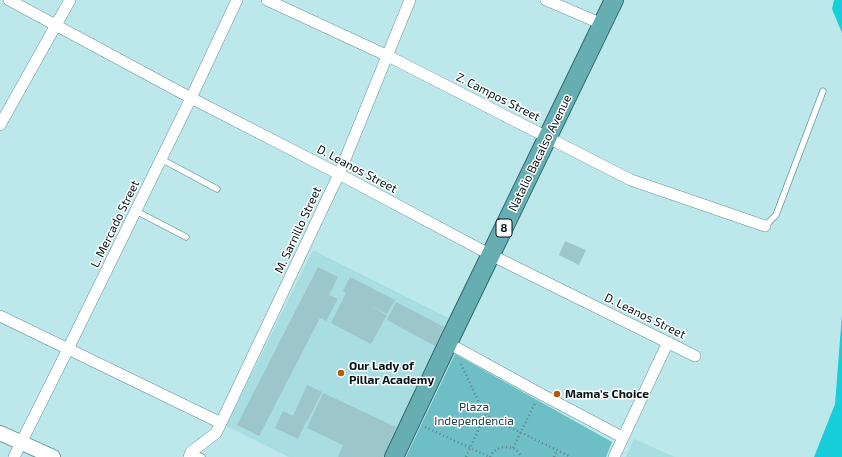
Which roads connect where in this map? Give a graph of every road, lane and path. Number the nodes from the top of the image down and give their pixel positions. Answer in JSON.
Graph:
{"nodes":[{"id":1,"x":9,"y":0,"type":"edge"},
{"id":2,"x":70,"y":0,"type":"edge"},
{"id":3,"x":237,"y":0,"type":"edge"},
{"id":4,"x":266,"y":0,"type":"edge"},
{"id":5,"x":410,"y":0,"type":"edge"},
{"id":6,"x":546,"y":0,"type":"edge"},
{"id":7,"x":614,"y":0,"type":"edge"},
{"id":8,"x":602,"y":24,"type":"junction"},
{"id":9,"x":56,"y":25,"type":"junction"},
{"id":10,"x":388,"y":56,"type":"junction"},
{"id":11,"x":823,"y":91,"type":"dead end"},
{"id":12,"x":191,"y":98,"type":"junction"},
{"id":13,"x":0,"y":125,"type":"edge"},
{"id":14,"x":548,"y":137,"type":"junction"},
{"id":15,"x":161,"y":160,"type":"junction"},
{"id":16,"x":339,"y":174,"type":"junction"},
{"id":17,"x":217,"y":189,"type":"dead end"},
{"id":18,"x":136,"y":211,"type":"junction"},
{"id":19,"x":765,"y":226,"type":"joint"},
{"id":20,"x":186,"y":237,"type":"dead end"},
{"id":21,"x":491,"y":255,"type":"junction"},
{"id":22,"x":0,"y":316,"type":"edge"},
{"id":23,"x":668,"y":342,"type":"junction"},
{"id":24,"x":448,"y":343,"type":"junction"},
{"id":25,"x":68,"y":349,"type":"junction"},
{"id":26,"x":695,"y":356,"type":"dead end"},
{"id":27,"x":461,"y":363,"type":"dead end"},
{"id":28,"x":539,"y":393,"type":"junction"},
{"id":29,"x":486,"y":415,"type":"junction"},
{"id":30,"x":412,"y":421,"type":"junction"},
{"id":31,"x":221,"y":423,"type":"junction"},
{"id":32,"x":521,"y":432,"type":"junction"},
{"id":33,"x":0,"y":433,"type":"edge"},
{"id":34,"x":622,"y":437,"type":"junction"},
{"id":35,"x":21,"y":442,"type":"junction"},
{"id":36,"x":471,"y":448,"type":"junction"},
{"id":37,"x":513,"y":448,"type":"junction"},
{"id":38,"x":557,"y":450,"type":"junction"},
{"id":39,"x":190,"y":455,"type":"edge"},
{"id":40,"x":14,"y":457,"type":"edge"},
{"id":41,"x":53,"y":457,"type":"edge"},
{"id":42,"x":202,"y":457,"type":"edge"},
{"id":43,"x":394,"y":457,"type":"edge"},
{"id":44,"x":466,"y":457,"type":"edge"},
{"id":45,"x":490,"y":457,"type":"edge"},
{"id":46,"x":522,"y":457,"type":"edge"},
{"id":47,"x":554,"y":457,"type":"edge"},
{"id":48,"x":571,"y":457,"type":"edge"},
{"id":49,"x":614,"y":457,"type":"edge"}],
"edges":[{"from":1,"to":9,"type":"street","name":"D. Leanos Street"},
{"from":2,"to":9,"type":"street"},
{"from":3,"to":12,"type":"street","name":"L. Mercado Street"},
{"from":4,"to":10,"type":"street","name":"Z. Campos Street"},
{"from":5,"to":10,"type":"street","name":"M. Sarnillo Street"},
{"from":6,"to":8,"type":"street"},
{"from":7,"to":8,"type":"highway","name":"Natalio Bacalso Avenue","number":"8"},
{"from":8,"to":14,"type":"highway","name":"Natalio Bacalso Avenue","number":"8"},
{"from":9,"to":12,"type":"street","name":"D. Leanos Street"},
{"from":9,"to":13,"type":"street"},
{"from":10,"to":14,"type":"street","name":"Z. Campos Street"},
{"from":10,"to":16,"type":"street","name":"M. Sarnillo Street"},
{"from":11,"to":19,"type":"lane"},
{"from":12,"to":15,"type":"street","name":"L. Mercado Street"},
{"from":12,"to":16,"type":"street","name":"D. Leanos Street"},
{"from":14,"to":19,"type":"street","name":"Z. Campos Street"},
{"from":14,"to":21,"type":"highway","name":"Natalio Bacalso Avenue","number":"8"},
{"from":15,"to":17,"type":"lane"},
{"from":15,"to":18,"type":"street","name":"L. Mercado Street"},
{"from":16,"to":21,"type":"street","name":"D. Leanos Street"},
{"from":16,"to":31,"type":"street","name":"M. Sarnillo Street"},
{"from":18,"to":20,"type":"lane"},
{"from":18,"to":25,"type":"street","name":"L. Mercado Street"},
{"from":21,"to":23,"type":"street","name":"D. Leanos Street"},
{"from":21,"to":24,"type":"highway","name":"Natalio Bacalso Avenue","number":"8"},
{"from":22,"to":25,"type":"street"},
{"from":23,"to":26,"type":"street","name":"D. Leanos Street"},
{"from":23,"to":34,"type":"street"},
{"from":24,"to":28,"type":"street"},
{"from":24,"to":30,"type":"highway","name":"Natalio Bacalso Avenue","number":"8"},
{"from":25,"to":31,"type":"street"},
{"from":25,"to":35,"type":"street","name":"L. Mercado Street"},
{"from":27,"to":29,"type":"path"},
{"from":28,"to":32,"type":"path"},
{"from":28,"to":34,"type":"street"},
{"from":29,"to":32,"type":"path"},
{"from":29,"to":36,"type":"path"},
{"from":30,"to":36,"type":"path"},
{"from":30,"to":43,"type":"highway","name":"Natalio Bacalso Avenue","number":"8"},
{"from":31,"to":39,"type":"street","name":"M. Sarnillo Street"},
{"from":32,"to":37,"type":"path"},
{"from":32,"to":38,"type":"path"},
{"from":33,"to":35,"type":"street"},
{"from":34,"to":49,"type":"street"},
{"from":35,"to":40,"type":"street","name":"L. Mercado Street"},
{"from":35,"to":41,"type":"street"},
{"from":36,"to":44,"type":"path"},
{"from":36,"to":45,"type":"path"},
{"from":37,"to":45,"type":"path"},
{"from":37,"to":46,"type":"path"},
{"from":38,"to":47,"type":"path"},
{"from":38,"to":48,"type":"path"},
{"from":39,"to":42,"type":"lane"}]}
